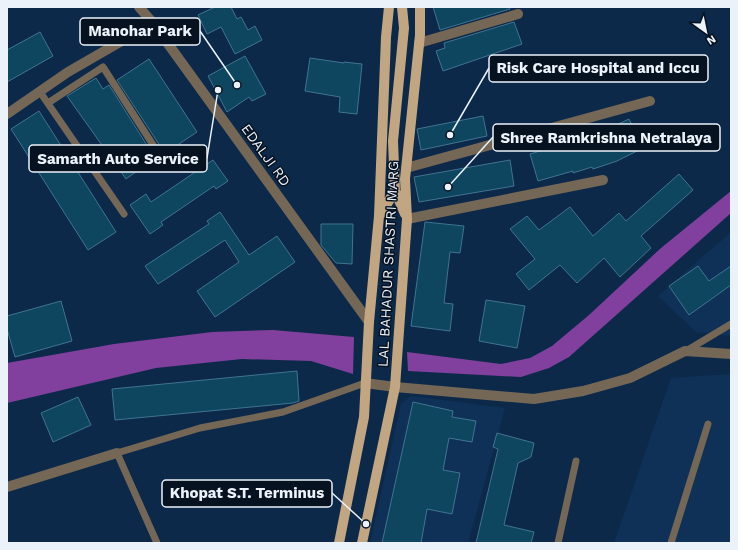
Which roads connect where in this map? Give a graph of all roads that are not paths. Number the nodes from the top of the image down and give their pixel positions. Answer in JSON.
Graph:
{"nodes":[{"id":1,"x":139,"y":7,"type":"edge"},
{"id":2,"x":389,"y":7,"type":"edge"},
{"id":3,"x":402,"y":7,"type":"edge"},
{"id":4,"x":420,"y":7,"type":"edge"},
{"id":5,"x":518,"y":14,"type":"dead end"},
{"id":6,"x":153,"y":23,"type":"junction"},
{"id":7,"x":419,"y":43,"type":"junction"},
{"id":8,"x":40,"y":92,"type":"junction"},
{"id":9,"x":650,"y":101,"type":"dead end"},
{"id":10,"x":48,"y":103,"type":"junction"},
{"id":11,"x":7,"y":114,"type":"edge"},
{"id":12,"x":164,"y":162,"type":"dead end"},
{"id":13,"x":406,"y":168,"type":"junction"},
{"id":14,"x":603,"y":180,"type":"dead end"},
{"id":15,"x":394,"y":191,"type":"junction"},
{"id":16,"x":124,"y":214,"type":"dead end"},
{"id":17,"x":379,"y":216,"type":"junction"},
{"id":18,"x":407,"y":219,"type":"junction"},
{"id":19,"x":369,"y":322,"type":"junction"},
{"id":20,"x":731,"y":324,"type":"edge"},
{"id":21,"x":685,"y":351,"type":"junction"},
{"id":22,"x":731,"y":354,"type":"edge"},
{"id":23,"x":366,"y":383,"type":"junction"},
{"id":24,"x":395,"y":387,"type":"junction"},
{"id":25,"x":708,"y":424,"type":"dead end"},
{"id":26,"x":117,"y":453,"type":"junction"},
{"id":27,"x":576,"y":461,"type":"dead end"},
{"id":28,"x":7,"y":487,"type":"edge"},
{"id":29,"x":157,"y":543,"type":"edge"},
{"id":30,"x":339,"y":543,"type":"edge"},
{"id":31,"x":362,"y":543,"type":"edge"},
{"id":32,"x":558,"y":543,"type":"edge"},
{"id":33,"x":671,"y":543,"type":"edge"}],
"edges":[{"from":1,"to":6,"type":"street","name":"EDALJI RD"},
{"from":2,"to":17,"type":"main road","name":"LAL BAHADUR SHASTRI MARG"},
{"from":3,"to":15,"type":"main road"},
{"from":4,"to":7,"type":"main road","name":"LAL BAHADUR SHASTRI MARG"},
{"from":5,"to":7,"type":"street"},
{"from":6,"to":8,"type":"street"},
{"from":6,"to":19,"type":"street","name":"EDALJI RD"},
{"from":7,"to":13,"type":"main road","name":"LAL BAHADUR SHASTRI MARG"},
{"from":8,"to":10,"type":"lane"},
{"from":8,"to":11,"type":"street"},
{"from":9,"to":13,"type":"street"},
{"from":10,"to":12,"type":"lane"},
{"from":10,"to":16,"type":"lane"},
{"from":13,"to":18,"type":"main road","name":"LAL BAHADUR SHASTRI MARG"},
{"from":14,"to":18,"type":"street"},
{"from":15,"to":17,"type":"main road"},
{"from":15,"to":18,"type":"main road"},
{"from":17,"to":19,"type":"main road","name":"LAL BAHADUR SHASTRI MARG"},
{"from":18,"to":24,"type":"main road","name":"LAL BAHADUR SHASTRI MARG"},
{"from":19,"to":23,"type":"main road","name":"LAL BAHADUR SHASTRI MARG"},
{"from":20,"to":21,"type":"lane"},
{"from":21,"to":22,"type":"street"},
{"from":21,"to":24,"type":"street"},
{"from":23,"to":24,"type":"street"},
{"from":23,"to":26,"type":"lane"},
{"from":23,"to":30,"type":"main road","name":"LAL BAHADUR SHASTRI MARG"},
{"from":24,"to":31,"type":"main road","name":"LAL BAHADUR SHASTRI MARG"},
{"from":25,"to":33,"type":"lane"},
{"from":26,"to":28,"type":"street"},
{"from":26,"to":29,"type":"lane"},
{"from":27,"to":32,"type":"lane"}]}
